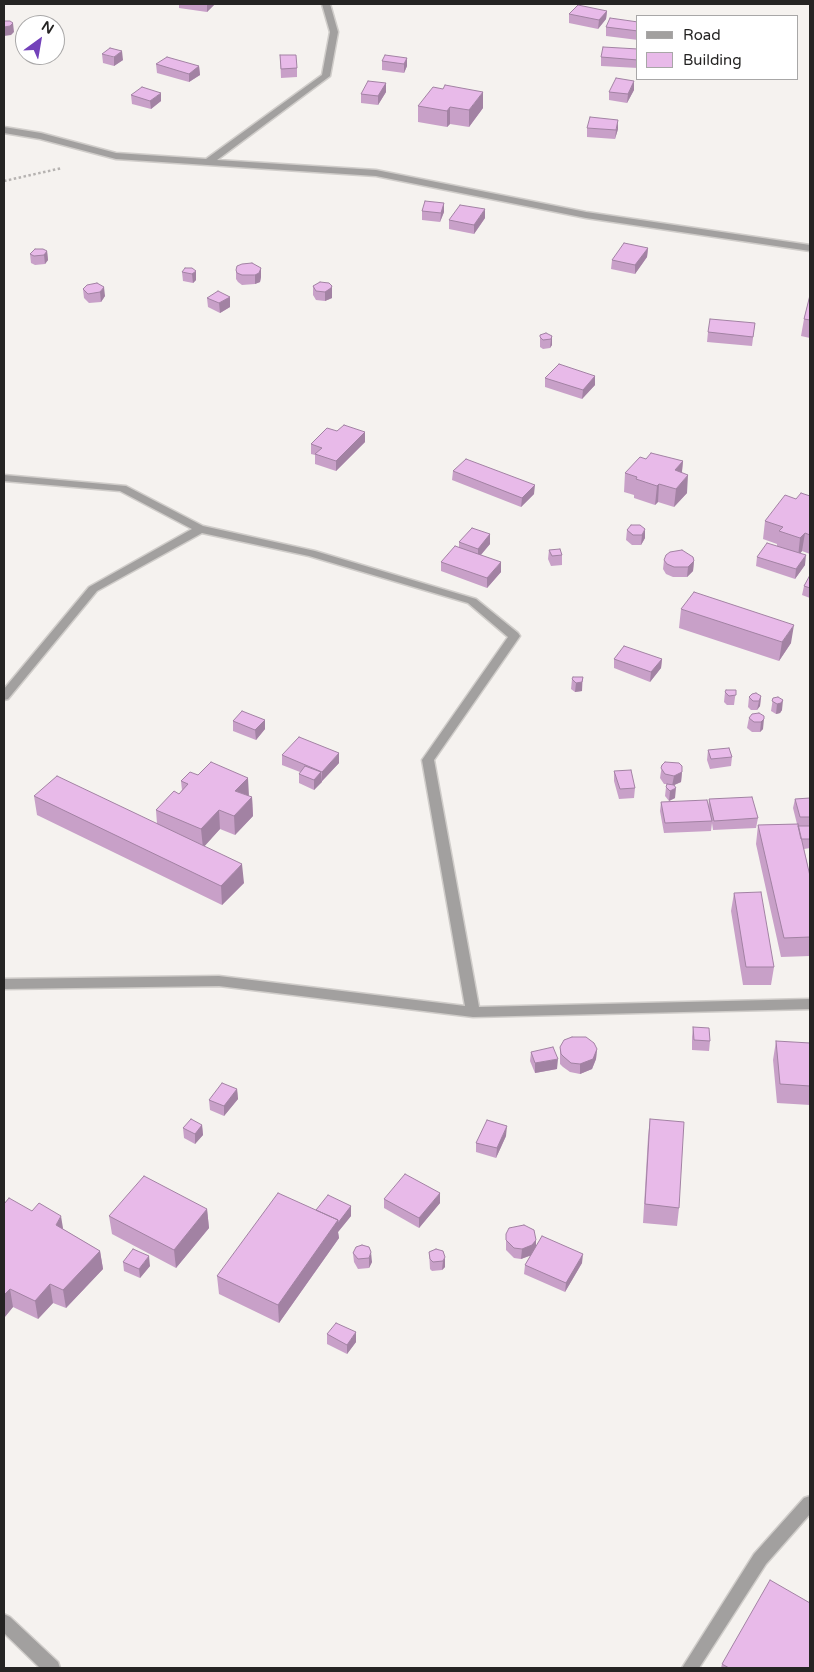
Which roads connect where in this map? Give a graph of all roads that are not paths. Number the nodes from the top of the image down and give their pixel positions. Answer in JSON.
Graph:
{"nodes":[{"id":1,"x":326,"y":4,"type":"edge"},
{"id":2,"x":4,"y":130,"type":"edge"},
{"id":3,"x":208,"y":162,"type":"junction"},
{"id":4,"x":810,"y":248,"type":"edge"},
{"id":5,"x":4,"y":478,"type":"edge"},
{"id":6,"x":200,"y":528,"type":"junction"},
{"id":7,"x":4,"y":696,"type":"edge"},
{"id":8,"x":4,"y":984,"type":"edge"},
{"id":9,"x":810,"y":1004,"type":"edge"},
{"id":10,"x":473,"y":1012,"type":"junction"},
{"id":11,"x":810,"y":1503,"type":"edge"},
{"id":12,"x":4,"y":1622,"type":"edge"},
{"id":13,"x":52,"y":1668,"type":"edge"},
{"id":14,"x":690,"y":1668,"type":"edge"}],
"edges":[{"from":1,"to":3,"type":"street"},
{"from":2,"to":3,"type":"street"},
{"from":3,"to":4,"type":"street"},
{"from":5,"to":6,"type":"street"},
{"from":6,"to":7,"type":"street"},
{"from":6,"to":10,"type":"street"},
{"from":8,"to":10,"type":"street"},
{"from":9,"to":10,"type":"street"},
{"from":11,"to":14,"type":"street"},
{"from":12,"to":13,"type":"street"}]}
